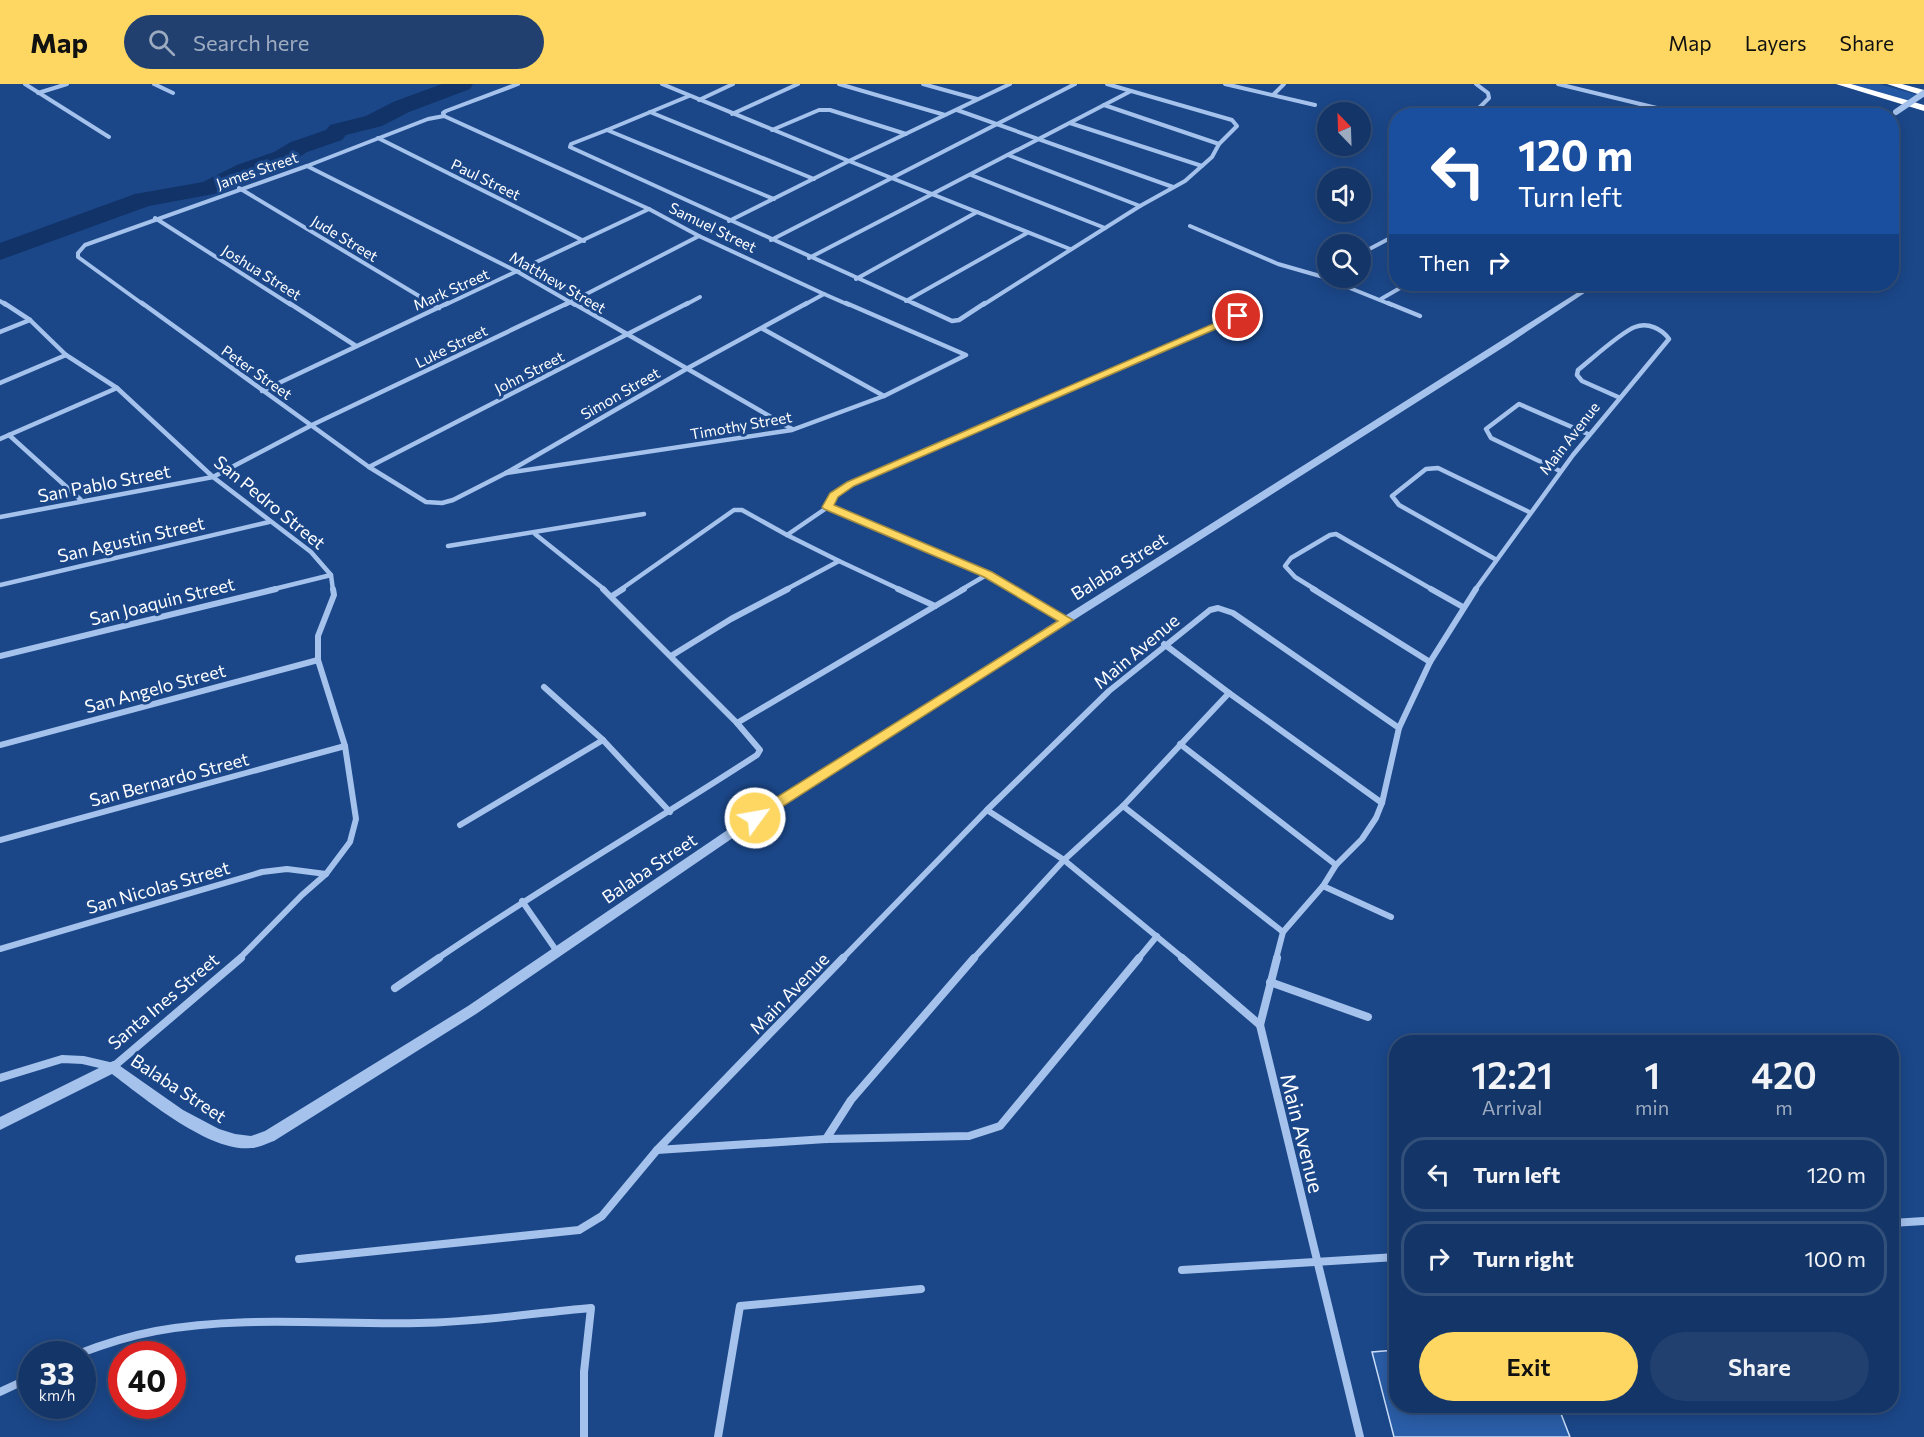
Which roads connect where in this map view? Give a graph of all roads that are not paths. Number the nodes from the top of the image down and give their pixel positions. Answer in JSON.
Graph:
{"nodes":[{"id":1,"x":24,"y":84,"type":"edge"},
{"id":2,"x":67,"y":84,"type":"edge"},
{"id":3,"x":154,"y":84,"type":"edge"},
{"id":4,"x":518,"y":84,"type":"edge"},
{"id":5,"x":662,"y":84,"type":"edge"},
{"id":6,"x":676,"y":84,"type":"edge"},
{"id":7,"x":733,"y":84,"type":"edge"},
{"id":8,"x":798,"y":84,"type":"edge"},
{"id":9,"x":839,"y":84,"type":"edge"},
{"id":10,"x":923,"y":84,"type":"edge"},
{"id":11,"x":1010,"y":84,"type":"edge"},
{"id":12,"x":1075,"y":84,"type":"edge"},
{"id":13,"x":1107,"y":84,"type":"edge"},
{"id":14,"x":1225,"y":84,"type":"edge"},
{"id":15,"x":1284,"y":84,"type":"edge"},
{"id":16,"x":1476,"y":84,"type":"edge"},
{"id":17,"x":1558,"y":84,"type":"edge"},
{"id":18,"x":1841,"y":84,"type":"edge"},
{"id":19,"x":1893,"y":84,"type":"edge"},
{"id":20,"x":669,"y":87,"type":"junction"},
{"id":21,"x":1131,"y":91,"type":"junction"},
{"id":22,"x":38,"y":93,"type":"junction"},
{"id":23,"x":172,"y":93,"type":"dead end"},
{"id":24,"x":1924,"y":93,"type":"edge"},
{"id":25,"x":1273,"y":95,"type":"junction"},
{"id":26,"x":689,"y":96,"type":"junction"},
{"id":27,"x":977,"y":99,"type":"junction"},
{"id":28,"x":699,"y":100,"type":"junction"},
{"id":29,"x":1104,"y":105,"type":"junction"},
{"id":30,"x":1315,"y":105,"type":"dead end"},
{"id":31,"x":1478,"y":108,"type":"edge"},
{"id":32,"x":1657,"y":108,"type":"edge"},
{"id":33,"x":1924,"y":108,"type":"edge"},
{"id":34,"x":957,"y":110,"type":"junction"},
{"id":35,"x":1899,"y":110,"type":"edge"},
{"id":36,"x":650,"y":112,"type":"junction"},
{"id":37,"x":732,"y":114,"type":"junction"},
{"id":38,"x":945,"y":115,"type":"junction"},
{"id":39,"x":444,"y":116,"type":"junction"},
{"id":40,"x":1070,"y":123,"type":"junction"},
{"id":41,"x":998,"y":125,"type":"junction"},
{"id":42,"x":607,"y":130,"type":"junction"},
{"id":43,"x":772,"y":130,"type":"junction"},
{"id":44,"x":906,"y":134,"type":"junction"},
{"id":45,"x":109,"y":138,"type":"dead end"},
{"id":46,"x":378,"y":138,"type":"junction"},
{"id":47,"x":1039,"y":139,"type":"junction"},
{"id":48,"x":1219,"y":144,"type":"junction"},
{"id":49,"x":1008,"y":156,"type":"junction"},
{"id":50,"x":849,"y":161,"type":"junction"},
{"id":51,"x":307,"y":166,"type":"junction"},
{"id":52,"x":1202,"y":166,"type":"junction"},
{"id":53,"x":971,"y":175,"type":"junction"},
{"id":54,"x":892,"y":178,"type":"junction"},
{"id":55,"x":814,"y":179,"type":"junction"},
{"id":56,"x":1173,"y":187,"type":"junction"},
{"id":57,"x":239,"y":189,"type":"junction"},
{"id":58,"x":932,"y":194,"type":"junction"},
{"id":59,"x":774,"y":199,"type":"junction"},
{"id":60,"x":1140,"y":206,"type":"junction"},
{"id":61,"x":649,"y":209,"type":"junction"},
{"id":62,"x":977,"y":212,"type":"junction"},
{"id":63,"x":155,"y":218,"type":"junction"},
{"id":64,"x":729,"y":221,"type":"junction"},
{"id":65,"x":1190,"y":226,"type":"dead end"},
{"id":66,"x":1105,"y":228,"type":"junction"},
{"id":67,"x":1027,"y":233,"type":"junction"},
{"id":68,"x":699,"y":236,"type":"junction"},
{"id":69,"x":1389,"y":239,"type":"edge"},
{"id":70,"x":771,"y":240,"type":"junction"},
{"id":71,"x":584,"y":241,"type":"junction"},
{"id":72,"x":1371,"y":248,"type":"edge"},
{"id":73,"x":1070,"y":249,"type":"junction"},
{"id":74,"x":78,"y":257,"type":"joint"},
{"id":75,"x":809,"y":258,"type":"junction"},
{"id":76,"x":518,"y":272,"type":"junction"},
{"id":77,"x":1317,"y":275,"type":"edge"},
{"id":78,"x":856,"y":279,"type":"junction"},
{"id":79,"x":1352,"y":288,"type":"edge"},
{"id":80,"x":1395,"y":291,"type":"edge"},
{"id":81,"x":1584,"y":291,"type":"edge"},
{"id":82,"x":824,"y":294,"type":"junction"},
{"id":83,"x":700,"y":297,"type":"dead end"},
{"id":84,"x":1381,"y":299,"type":"junction"},
{"id":85,"x":0,"y":301,"type":"edge"},
{"id":86,"x":906,"y":301,"type":"junction"},
{"id":87,"x":568,"y":303,"type":"junction"},
{"id":88,"x":439,"y":308,"type":"junction"},
{"id":89,"x":1251,"y":310,"type":"dead end"},
{"id":90,"x":1420,"y":315,"type":"dead end"},
{"id":91,"x":30,"y":320,"type":"junction"},
{"id":92,"x":763,"y":329,"type":"junction"},
{"id":93,"x":0,"y":332,"type":"edge"},
{"id":94,"x":626,"y":335,"type":"junction"},
{"id":95,"x":356,"y":346,"type":"junction"},
{"id":96,"x":966,"y":355,"type":"joint"},
{"id":97,"x":66,"y":356,"type":"junction"},
{"id":98,"x":687,"y":368,"type":"junction"},
{"id":99,"x":0,"y":383,"type":"edge"},
{"id":100,"x":117,"y":388,"type":"junction"},
{"id":101,"x":262,"y":391,"type":"junction"},
{"id":102,"x":884,"y":396,"type":"junction"},
{"id":103,"x":1618,"y":397,"type":"junction"},
{"id":104,"x":312,"y":425,"type":"junction"},
{"id":105,"x":792,"y":429,"type":"junction"},
{"id":106,"x":1588,"y":434,"type":"junction"},
{"id":107,"x":9,"y":435,"type":"junction"},
{"id":108,"x":0,"y":439,"type":"edge"},
{"id":109,"x":369,"y":467,"type":"junction"},
{"id":110,"x":1560,"y":471,"type":"junction"},
{"id":111,"x":506,"y":473,"type":"junction"},
{"id":112,"x":213,"y":477,"type":"junction"},
{"id":113,"x":81,"y":500,"type":"junction"},
{"id":114,"x":426,"y":502,"type":"joint"},
{"id":115,"x":828,"y":507,"type":"junction"},
{"id":116,"x":1529,"y":512,"type":"junction"},
{"id":117,"x":644,"y":514,"type":"dead end"},
{"id":118,"x":0,"y":517,"type":"edge"},
{"id":119,"x":269,"y":522,"type":"junction"},
{"id":120,"x":536,"y":534,"type":"junction"},
{"id":121,"x":787,"y":534,"type":"junction"},
{"id":122,"x":448,"y":546,"type":"dead end"},
{"id":123,"x":1495,"y":559,"type":"junction"},
{"id":124,"x":839,"y":561,"type":"junction"},
{"id":125,"x":988,"y":574,"type":"junction"},
{"id":126,"x":332,"y":575,"type":"junction"},
{"id":127,"x":0,"y":585,"type":"edge"},
{"id":128,"x":612,"y":596,"type":"junction"},
{"id":129,"x":935,"y":606,"type":"junction"},
{"id":130,"x":1463,"y":607,"type":"junction"},
{"id":131,"x":1067,"y":620,"type":"junction"},
{"id":132,"x":1164,"y":644,"type":"junction"},
{"id":133,"x":0,"y":656,"type":"edge"},
{"id":134,"x":671,"y":656,"type":"junction"},
{"id":135,"x":318,"y":660,"type":"junction"},
{"id":136,"x":1430,"y":662,"type":"junction"},
{"id":137,"x":544,"y":687,"type":"dead end"},
{"id":138,"x":1229,"y":693,"type":"junction"},
{"id":139,"x":737,"y":723,"type":"junction"},
{"id":140,"x":1399,"y":728,"type":"junction"},
{"id":141,"x":603,"y":740,"type":"junction"},
{"id":142,"x":1180,"y":744,"type":"junction"},
{"id":143,"x":0,"y":745,"type":"edge"},
{"id":144,"x":345,"y":746,"type":"junction"},
{"id":145,"x":1382,"y":803,"type":"junction"},
{"id":146,"x":1123,"y":806,"type":"junction"},
{"id":147,"x":987,"y":810,"type":"junction"},
{"id":148,"x":670,"y":812,"type":"junction"},
{"id":149,"x":460,"y":825,"type":"dead end"},
{"id":150,"x":0,"y":840,"type":"edge"},
{"id":151,"x":1064,"y":860,"type":"junction"},
{"id":152,"x":1336,"y":865,"type":"junction"},
{"id":153,"x":327,"y":874,"type":"junction"},
{"id":154,"x":1323,"y":886,"type":"junction"},
{"id":155,"x":522,"y":901,"type":"junction"},
{"id":156,"x":1391,"y":918,"type":"dead end"},
{"id":157,"x":1283,"y":932,"type":"junction"},
{"id":158,"x":1157,"y":936,"type":"junction"},
{"id":159,"x":0,"y":949,"type":"edge"},
{"id":160,"x":558,"y":952,"type":"junction"},
{"id":161,"x":1270,"y":982,"type":"junction"},
{"id":162,"x":395,"y":988,"type":"dead end"},
{"id":163,"x":1368,"y":1017,"type":"dead end"},
{"id":164,"x":1260,"y":1025,"type":"junction"},
{"id":165,"x":113,"y":1067,"type":"junction"},
{"id":166,"x":0,"y":1078,"type":"edge"},
{"id":167,"x":0,"y":1124,"type":"edge"},
{"id":168,"x":826,"y":1140,"type":"junction"},
{"id":169,"x":657,"y":1150,"type":"junction"},
{"id":170,"x":1924,"y":1221,"type":"edge"},
{"id":171,"x":1899,"y":1223,"type":"edge"},
{"id":172,"x":1389,"y":1257,"type":"edge"},
{"id":173,"x":299,"y":1259,"type":"dead end"},
{"id":174,"x":1318,"y":1262,"type":"junction"},
{"id":175,"x":1182,"y":1270,"type":"dead end"},
{"id":176,"x":921,"y":1288,"type":"dead end"},
{"id":177,"x":96,"y":1345,"type":"edge"},
{"id":178,"x":18,"y":1384,"type":"edge"},
{"id":179,"x":0,"y":1392,"type":"edge"},
{"id":180,"x":584,"y":1437,"type":"edge"},
{"id":181,"x":718,"y":1437,"type":"edge"},
{"id":182,"x":1360,"y":1437,"type":"edge"}],
"edges":[{"from":1,"to":22,"type":"street"},
{"from":2,"to":22,"type":"street"},
{"from":3,"to":23,"type":"street"},
{"from":4,"to":39,"type":"street","name":"James Street"},
{"from":5,"to":20,"type":"street"},
{"from":6,"to":20,"type":"street"},
{"from":7,"to":28,"type":"street"},
{"from":8,"to":37,"type":"street"},
{"from":9,"to":38,"type":"street"},
{"from":10,"to":27,"type":"street"},
{"from":11,"to":27,"type":"street"},
{"from":12,"to":41,"type":"street"},
{"from":13,"to":21,"type":"street"},
{"from":14,"to":25,"type":"street"},
{"from":15,"to":25,"type":"street"},
{"from":16,"to":31,"type":"street"},
{"from":17,"to":32,"type":"street"},
{"from":18,"to":33,"type":"highway"},
{"from":19,"to":24,"type":"highway"},
{"from":20,"to":26,"type":"street"},
{"from":21,"to":29,"type":"street"},
{"from":21,"to":48,"type":"street"},
{"from":22,"to":45,"type":"street"},
{"from":24,"to":35,"type":"street","bridge":true},
{"from":25,"to":30,"type":"street"},
{"from":26,"to":28,"type":"street"},
{"from":26,"to":36,"type":"street"},
{"from":27,"to":34,"type":"street"},
{"from":28,"to":37,"type":"street"},
{"from":29,"to":40,"type":"street"},
{"from":29,"to":48,"type":"street"},
{"from":34,"to":38,"type":"street"},
{"from":34,"to":41,"type":"street"},
{"from":36,"to":42,"type":"street"},
{"from":36,"to":55,"type":"street"},
{"from":37,"to":43,"type":"street"},
{"from":38,"to":44,"type":"street"},
{"from":39,"to":46,"type":"street","name":"James Street"},
{"from":39,"to":61,"type":"street","name":"Samuel Street"},
{"from":40,"to":47,"type":"street"},
{"from":40,"to":52,"type":"street"},
{"from":41,"to":47,"type":"street"},
{"from":41,"to":54,"type":"street"},
{"from":42,"to":59,"type":"street"},
{"from":42,"to":64,"type":"street"},
{"from":43,"to":44,"type":"street"},
{"from":43,"to":50,"type":"street"},
{"from":44,"to":50,"type":"street"},
{"from":46,"to":51,"type":"street","name":"James Street"},
{"from":46,"to":71,"type":"street","name":"Paul Street"},
{"from":47,"to":49,"type":"street"},
{"from":47,"to":56,"type":"street"},
{"from":48,"to":52,"type":"street"},
{"from":49,"to":53,"type":"street"},
{"from":49,"to":60,"type":"street"},
{"from":50,"to":54,"type":"street"},
{"from":50,"to":55,"type":"street"},
{"from":51,"to":57,"type":"street","name":"James Street"},
{"from":51,"to":76,"type":"street","name":"Matthew Street"},
{"from":52,"to":56,"type":"street"},
{"from":53,"to":58,"type":"street"},
{"from":53,"to":66,"type":"street"},
{"from":54,"to":58,"type":"street"},
{"from":54,"to":70,"type":"street"},
{"from":55,"to":59,"type":"street"},
{"from":56,"to":60,"type":"street"},
{"from":57,"to":63,"type":"street","name":"James Street"},
{"from":57,"to":88,"type":"street","name":"Jude Street"},
{"from":58,"to":62,"type":"street"},
{"from":58,"to":75,"type":"street"},
{"from":59,"to":64,"type":"street"},
{"from":60,"to":66,"type":"street"},
{"from":61,"to":68,"type":"street","name":"Samuel Street"},
{"from":61,"to":71,"type":"street","name":"Mark Street"},
{"from":62,"to":67,"type":"street"},
{"from":62,"to":78,"type":"street"},
{"from":63,"to":74,"type":"street","name":"James Street"},
{"from":63,"to":95,"type":"street","name":"Joshua Street"},
{"from":64,"to":70,"type":"street"},
{"from":65,"to":77,"type":"street"},
{"from":66,"to":73,"type":"street"},
{"from":67,"to":73,"type":"street"},
{"from":67,"to":86,"type":"street"},
{"from":68,"to":82,"type":"street","name":"Samuel Street"},
{"from":68,"to":87,"type":"street","name":"Luke Street"},
{"from":69,"to":72,"type":"street"},
{"from":70,"to":75,"type":"street"},
{"from":71,"to":76,"type":"street","name":"Mark Street"},
{"from":73,"to":86,"type":"street"},
{"from":74,"to":101,"type":"street","name":"Peter Street"},
{"from":75,"to":78,"type":"street"},
{"from":76,"to":87,"type":"street","name":"Matthew Street"},
{"from":76,"to":88,"type":"street","name":"Mark Street"},
{"from":78,"to":86,"type":"street"},
{"from":79,"to":84,"type":"street"},
{"from":80,"to":84,"type":"street"},
{"from":81,"to":131,"type":"street","name":"Balaba Street"},
{"from":82,"to":92,"type":"street","name":"Simon Street"},
{"from":82,"to":96,"type":"street","name":"Samuel Street"},
{"from":83,"to":94,"type":"street","name":"John Street"},
{"from":84,"to":90,"type":"street"},
{"from":85,"to":91,"type":"street","name":"San Pedro Street"},
{"from":87,"to":94,"type":"street","name":"Matthew Street"},
{"from":87,"to":104,"type":"street","name":"Luke Street"},
{"from":88,"to":95,"type":"street","name":"Mark Street"},
{"from":89,"to":115,"type":"street"},
{"from":91,"to":93,"type":"street"},
{"from":91,"to":97,"type":"street","name":"San Pedro Street"},
{"from":92,"to":98,"type":"street","name":"Simon Street"},
{"from":92,"to":102,"type":"street"},
{"from":94,"to":98,"type":"street","name":"Matthew Street"},
{"from":94,"to":109,"type":"street","name":"John Street"},
{"from":95,"to":101,"type":"street","name":"Mark Street"},
{"from":96,"to":102,"type":"street","name":"Timothy Street"},
{"from":97,"to":99,"type":"street"},
{"from":97,"to":100,"type":"street","name":"San Pedro Street"},
{"from":98,"to":105,"type":"street","name":"Matthew Street"},
{"from":98,"to":111,"type":"street","name":"Simon Street"},
{"from":100,"to":107,"type":"street"},
{"from":100,"to":112,"type":"street","name":"San Pedro Street"},
{"from":101,"to":104,"type":"street","name":"Peter Street"},
{"from":102,"to":105,"type":"street","name":"Timothy Street"},
{"from":103,"to":103,"type":"street","name":"Main Avenue"},
{"from":103,"to":106,"type":"street","name":"Main Avenue"},
{"from":104,"to":109,"type":"street","name":"Peter Street"},
{"from":104,"to":112,"type":"street","name":"Luke Street"},
{"from":105,"to":111,"type":"street","name":"Timothy Street"},
{"from":106,"to":110,"type":"street","name":"Main Avenue"},
{"from":106,"to":110,"type":"street"},
{"from":107,"to":108,"type":"street"},
{"from":107,"to":113,"type":"street"},
{"from":109,"to":114,"type":"street","name":"Peter Street"},
{"from":110,"to":116,"type":"street","name":"Main Avenue"},
{"from":111,"to":114,"type":"street","name":"Simon Street"},
{"from":112,"to":113,"type":"street","name":"San Pablo Street"},
{"from":112,"to":119,"type":"street","name":"San Pedro Street"},
{"from":113,"to":118,"type":"street","name":"San Pablo Street"},
{"from":115,"to":121,"type":"street"},
{"from":115,"to":125,"type":"street"},
{"from":116,"to":123,"type":"street","name":"Main Avenue"},
{"from":116,"to":123,"type":"street"},
{"from":117,"to":120,"type":"street"},
{"from":119,"to":126,"type":"street","name":"San Pedro Street"},
{"from":119,"to":127,"type":"street","name":"San Agustin Street"},
{"from":120,"to":122,"type":"street"},
{"from":120,"to":128,"type":"street"},
{"from":121,"to":124,"type":"street"},
{"from":121,"to":128,"type":"street"},
{"from":123,"to":130,"type":"street","name":"Main Avenue"},
{"from":124,"to":129,"type":"street"},
{"from":124,"to":134,"type":"street"},
{"from":125,"to":129,"type":"street"},
{"from":125,"to":131,"type":"street"},
{"from":126,"to":133,"type":"street","name":"San Joaquin Street"},
{"from":126,"to":135,"type":"street","name":"San Pedro Street"},
{"from":128,"to":134,"type":"street"},
{"from":129,"to":139,"type":"street"},
{"from":130,"to":136,"type":"street","name":"Main Avenue"},
{"from":130,"to":136,"type":"street"},
{"from":131,"to":160,"type":"street","name":"Balaba Street"},
{"from":132,"to":138,"type":"street"},
{"from":132,"to":140,"type":"street","name":"Main Avenue"},
{"from":132,"to":147,"type":"street","name":"Main Avenue"},
{"from":134,"to":139,"type":"street"},
{"from":135,"to":143,"type":"street","name":"San Angelo Street"},
{"from":135,"to":144,"type":"street","name":"San Pedro Street"},
{"from":136,"to":140,"type":"street","name":"Main Avenue"},
{"from":137,"to":141,"type":"street"},
{"from":138,"to":142,"type":"street"},
{"from":138,"to":145,"type":"street"},
{"from":139,"to":148,"type":"street"},
{"from":140,"to":145,"type":"street","name":"Main Avenue"},
{"from":141,"to":148,"type":"street"},
{"from":141,"to":149,"type":"street"},
{"from":142,"to":146,"type":"street"},
{"from":142,"to":152,"type":"street"},
{"from":144,"to":150,"type":"street","name":"San Bernardo Street"},
{"from":144,"to":153,"type":"street","name":"San Pedro Street"},
{"from":145,"to":152,"type":"street","name":"Main Avenue"},
{"from":146,"to":151,"type":"street"},
{"from":146,"to":157,"type":"street"},
{"from":147,"to":151,"type":"street"},
{"from":147,"to":169,"type":"street","name":"Main Avenue"},
{"from":148,"to":155,"type":"street"},
{"from":151,"to":158,"type":"street"},
{"from":151,"to":168,"type":"street"},
{"from":152,"to":154,"type":"street","name":"Main Avenue"},
{"from":153,"to":159,"type":"street","name":"San Nicolas Street"},
{"from":153,"to":165,"type":"street","name":"Santa Ines Street"},
{"from":154,"to":156,"type":"street"},
{"from":154,"to":157,"type":"street","name":"Main Avenue"},
{"from":155,"to":160,"type":"street"},
{"from":155,"to":162,"type":"street"},
{"from":157,"to":161,"type":"street","name":"Main Avenue"},
{"from":158,"to":164,"type":"street"},
{"from":158,"to":168,"type":"street"},
{"from":160,"to":165,"type":"street","name":"Balaba Street"},
{"from":161,"to":163,"type":"street"},
{"from":161,"to":164,"type":"street","name":"Main Avenue"},
{"from":164,"to":174,"type":"street","name":"Main Avenue"},
{"from":165,"to":166,"type":"street"},
{"from":165,"to":167,"type":"street","name":"Santa Ines Street"},
{"from":168,"to":169,"type":"street"},
{"from":169,"to":173,"type":"street","name":"Main Avenue"},
{"from":170,"to":171,"type":"street"},
{"from":172,"to":174,"type":"street"},
{"from":174,"to":175,"type":"street"},
{"from":174,"to":182,"type":"street","name":"Main Avenue"},
{"from":176,"to":181,"type":"street"},
{"from":177,"to":180,"type":"street"},
{"from":178,"to":179,"type":"street"}]}
